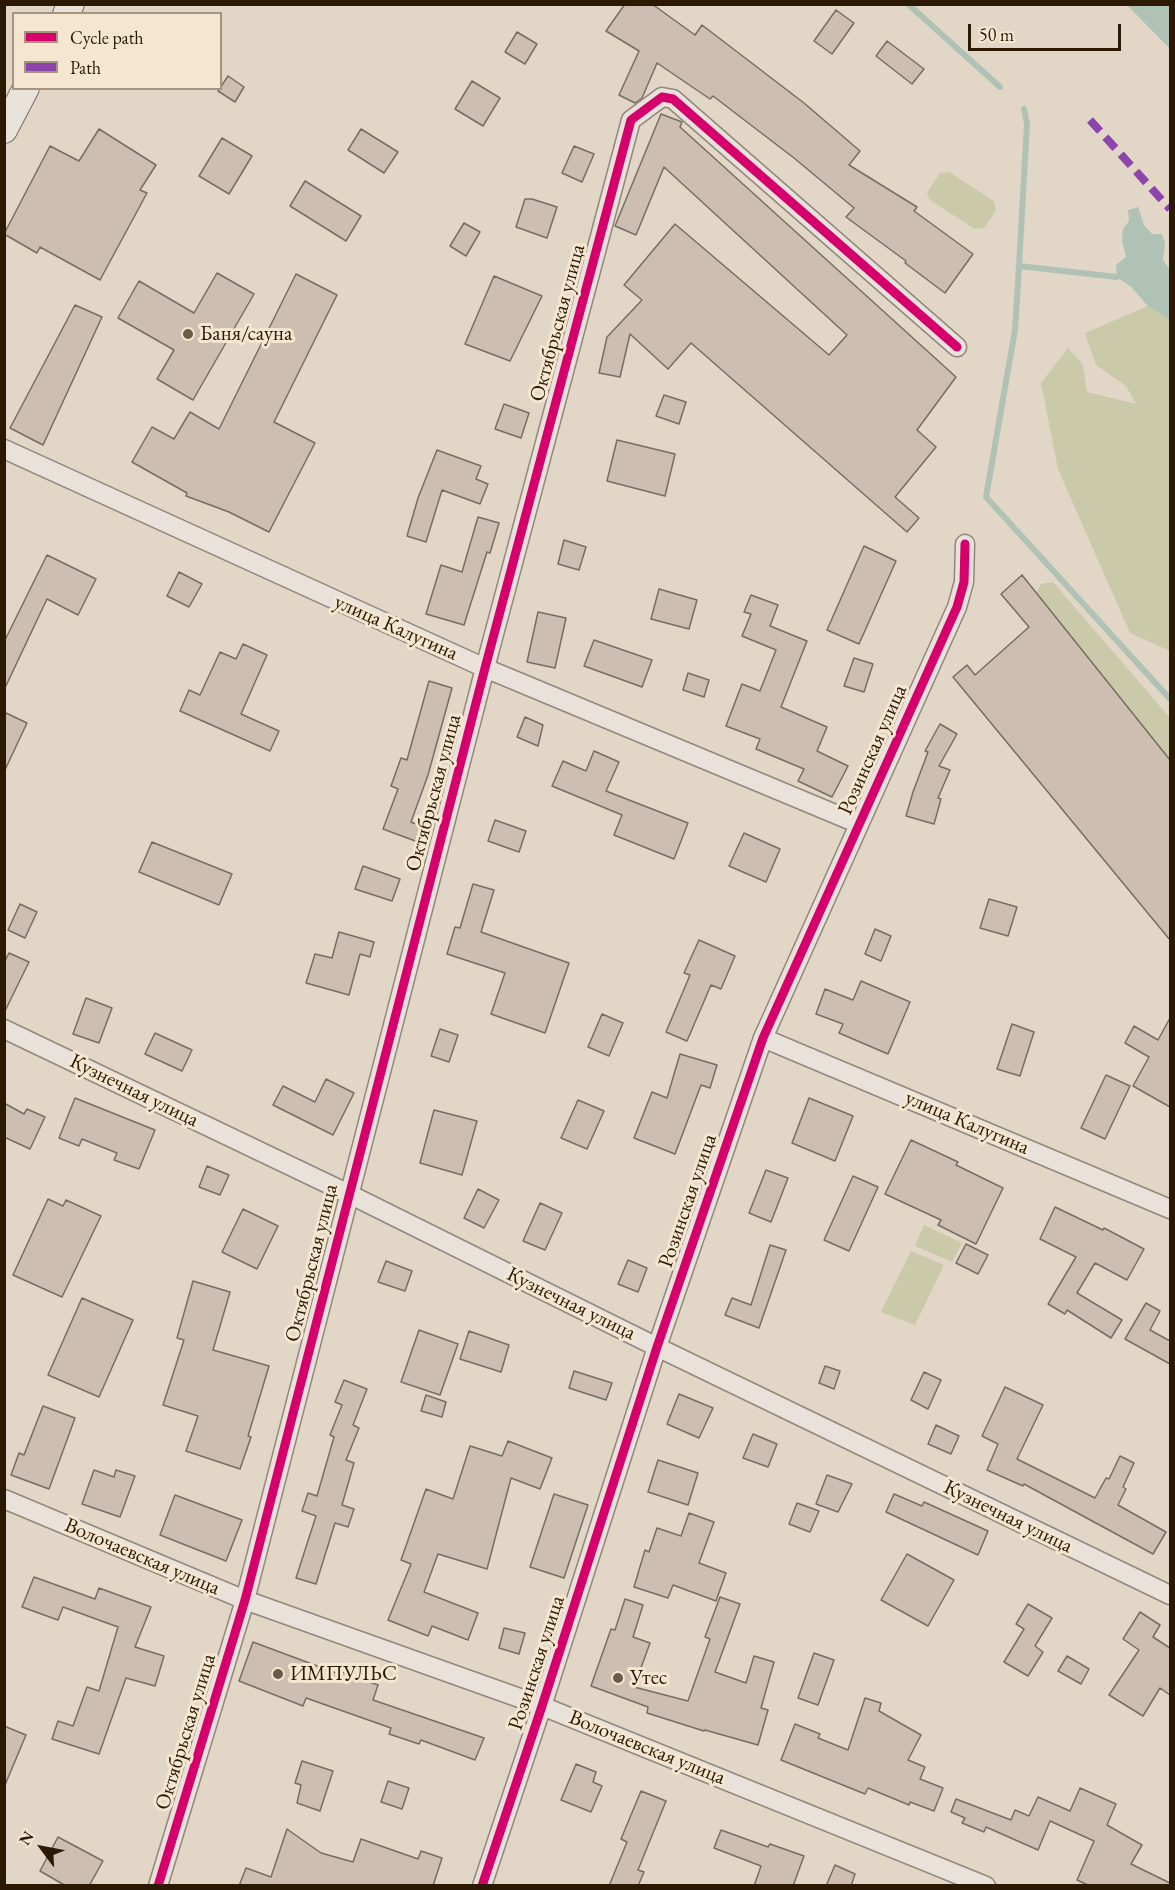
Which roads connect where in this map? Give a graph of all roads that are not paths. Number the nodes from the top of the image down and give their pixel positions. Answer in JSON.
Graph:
{"nodes":[{"id":1,"x":25,"y":90,"type":"edge"},
{"id":2,"x":4,"y":130,"type":"edge"},
{"id":3,"x":957,"y":347,"type":"dead end"},
{"id":4,"x":4,"y":449,"type":"edge"},
{"id":5,"x":965,"y":544,"type":"dead end"},
{"id":6,"x":486,"y":668,"type":"junction"},
{"id":7,"x":859,"y":824,"type":"junction"},
{"id":8,"x":4,"y":1029,"type":"edge"},
{"id":9,"x":763,"y":1038,"type":"junction"},
{"id":10,"x":349,"y":1194,"type":"junction"},
{"id":11,"x":1170,"y":1209,"type":"edge"},
{"id":12,"x":657,"y":1347,"type":"junction"},
{"id":13,"x":4,"y":1499,"type":"edge"},
{"id":14,"x":1170,"y":1595,"type":"edge"},
{"id":15,"x":245,"y":1600,"type":"junction"},
{"id":16,"x":542,"y":1706,"type":"junction"},
{"id":17,"x":158,"y":1886,"type":"edge"},
{"id":18,"x":482,"y":1886,"type":"edge"},
{"id":19,"x":986,"y":1886,"type":"edge"}],
"edges":[{"from":1,"to":2,"type":"main road"},
{"from":3,"to":6,"type":"street","name":"Октябрьская улица"},
{"from":4,"to":6,"type":"street","name":"улица Калугина"},
{"from":5,"to":7,"type":"street","name":"Розинская улица"},
{"from":6,"to":7,"type":"street","name":"улица Калугина"},
{"from":6,"to":10,"type":"street","name":"Октябрьская улица"},
{"from":7,"to":9,"type":"street","name":"Розинская улица"},
{"from":8,"to":10,"type":"street","name":"Кузнечная улица"},
{"from":9,"to":11,"type":"street","name":"улица Калугина"},
{"from":9,"to":12,"type":"street","name":"Розинская улица"},
{"from":10,"to":12,"type":"street","name":"Кузнечная улица"},
{"from":10,"to":15,"type":"street","name":"Октябрьская улица"},
{"from":12,"to":14,"type":"street","name":"Кузнечная улица"},
{"from":12,"to":16,"type":"street","name":"Розинская улица"},
{"from":13,"to":15,"type":"street","name":"Волочаевская улица"},
{"from":15,"to":16,"type":"street","name":"Волочаевская улица"},
{"from":15,"to":17,"type":"street","name":"Октябрьская улица"},
{"from":16,"to":18,"type":"street","name":"Розинская улица"},
{"from":16,"to":19,"type":"street","name":"Волочаевская улица"}]}
